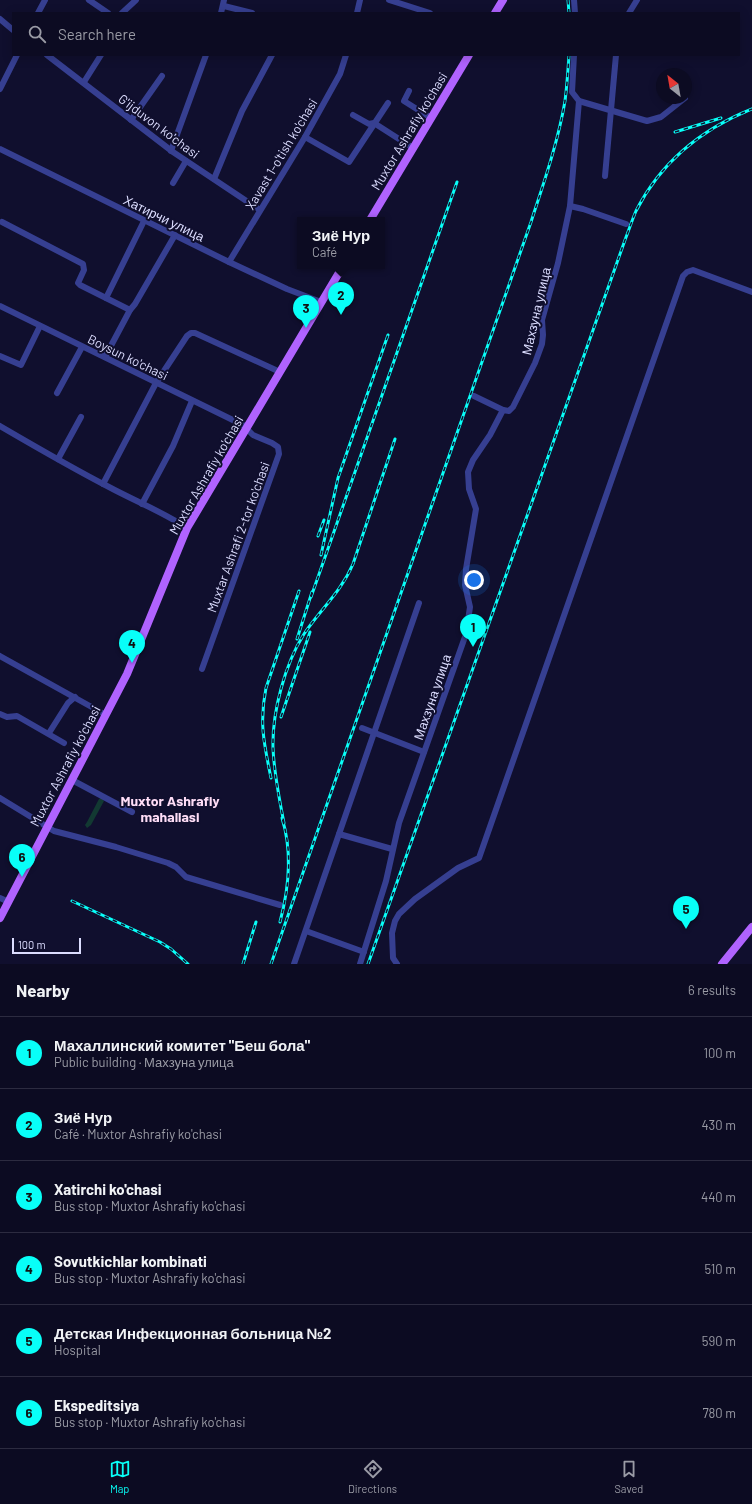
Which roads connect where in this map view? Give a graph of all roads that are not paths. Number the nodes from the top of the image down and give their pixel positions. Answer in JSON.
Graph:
{"nodes":[{"id":1,"x":45,"y":0,"type":"edge"},
{"id":2,"x":89,"y":0,"type":"edge"},
{"id":3,"x":136,"y":0,"type":"edge"},
{"id":4,"x":360,"y":0,"type":"edge"},
{"id":5,"x":392,"y":0,"type":"edge"},
{"id":6,"x":503,"y":0,"type":"edge"},
{"id":7,"x":574,"y":0,"type":"edge"},
{"id":8,"x":637,"y":0,"type":"edge"},
{"id":9,"x":224,"y":3,"type":"edge"},
{"id":10,"x":39,"y":12,"type":"edge"},
{"id":11,"x":107,"y":12,"type":"edge"},
{"id":12,"x":123,"y":12,"type":"edge"},
{"id":13,"x":249,"y":12,"type":"edge"},
{"id":14,"x":357,"y":12,"type":"edge"},
{"id":15,"x":427,"y":12,"type":"edge"},
{"id":16,"x":496,"y":12,"type":"edge"},
{"id":17,"x":574,"y":12,"type":"edge"},
{"id":18,"x":630,"y":12,"type":"edge"},
{"id":19,"x":0,"y":19,"type":"edge"},
{"id":20,"x":12,"y":29,"type":"edge"},
{"id":21,"x":16,"y":56,"type":"edge"},
{"id":22,"x":48,"y":56,"type":"edge"},
{"id":23,"x":101,"y":56,"type":"edge"},
{"id":24,"x":206,"y":56,"type":"edge"},
{"id":25,"x":271,"y":56,"type":"edge"},
{"id":26,"x":346,"y":56,"type":"edge"},
{"id":27,"x":468,"y":56,"type":"edge"},
{"id":28,"x":574,"y":56,"type":"edge"},
{"id":29,"x":616,"y":56,"type":"edge"},
{"id":30,"x":162,"y":76,"type":"dead end"},
{"id":31,"x":84,"y":82,"type":"junction"},
{"id":32,"x":0,"y":87,"type":"edge"},
{"id":33,"x":409,"y":91,"type":"dead end"},
{"id":34,"x":579,"y":101,"type":"junction"},
{"id":35,"x":388,"y":103,"type":"dead end"},
{"id":36,"x":678,"y":104,"type":"edge"},
{"id":37,"x":611,"y":110,"type":"junction"},
{"id":38,"x":353,"y":115,"type":"dead end"},
{"id":39,"x":431,"y":118,"type":"junction"},
{"id":40,"x":132,"y":120,"type":"junction"},
{"id":41,"x":374,"y":123,"type":"junction"},
{"id":42,"x":305,"y":137,"type":"junction"},
{"id":43,"x":414,"y":148,"type":"junction"},
{"id":44,"x":0,"y":149,"type":"edge"},
{"id":45,"x":171,"y":151,"type":"junction"},
{"id":46,"x":186,"y":161,"type":"junction"},
{"id":47,"x":605,"y":176,"type":"dead end"},
{"id":48,"x":214,"y":179,"type":"junction"},
{"id":49,"x":173,"y":183,"type":"dead end"},
{"id":50,"x":570,"y":206,"type":"junction"},
{"id":51,"x":260,"y":210,"type":"junction"},
{"id":52,"x":372,"y":217,"type":"edge"},
{"id":53,"x":144,"y":221,"type":"junction"},
{"id":54,"x":2,"y":222,"type":"dead end"},
{"id":55,"x":626,"y":224,"type":"dead end"},
{"id":56,"x":175,"y":235,"type":"junction"},
{"id":57,"x":229,"y":262,"type":"junction"},
{"id":58,"x":341,"y":269,"type":"edge"},
{"id":59,"x":752,"y":292,"type":"edge"},
{"id":60,"x":106,"y":298,"type":"junction"},
{"id":61,"x":321,"y":302,"type":"junction"},
{"id":62,"x":0,"y":306,"type":"edge"},
{"id":63,"x":130,"y":310,"type":"junction"},
{"id":64,"x":40,"y":326,"type":"junction"},
{"id":65,"x":82,"y":347,"type":"junction"},
{"id":66,"x":0,"y":356,"type":"edge"},
{"id":67,"x":105,"y":357,"type":"junction"},
{"id":68,"x":280,"y":372,"type":"junction"},
{"id":69,"x":156,"y":383,"type":"junction"},
{"id":70,"x":58,"y":393,"type":"dead end"},
{"id":71,"x":474,"y":396,"type":"dead end"},
{"id":72,"x":192,"y":401,"type":"junction"},
{"id":73,"x":503,"y":410,"type":"junction"},
{"id":74,"x":81,"y":417,"type":"dead end"},
{"id":75,"x":0,"y":426,"type":"edge"},
{"id":76,"x":246,"y":428,"type":"junction"},
{"id":77,"x":58,"y":459,"type":"junction"},
{"id":78,"x":103,"y":484,"type":"junction"},
{"id":79,"x":142,"y":504,"type":"junction"},
{"id":80,"x":187,"y":528,"type":"junction"},
{"id":81,"x":420,"y":603,"type":"dead end"},
{"id":82,"x":0,"y":656,"type":"edge"},
{"id":83,"x":202,"y":669,"type":"dead end"},
{"id":84,"x":75,"y":697,"type":"junction"},
{"id":85,"x":0,"y":714,"type":"edge"},
{"id":86,"x":106,"y":715,"type":"junction"},
{"id":87,"x":362,"y":728,"type":"dead end"},
{"id":88,"x":49,"y":733,"type":"junction"},
{"id":89,"x":373,"y":733,"type":"junction"},
{"id":90,"x":64,"y":743,"type":"dead end"},
{"id":91,"x":424,"y":752,"type":"junction"},
{"id":92,"x":72,"y":780,"type":"junction"},
{"id":93,"x":0,"y":798,"type":"edge"},
{"id":94,"x":132,"y":812,"type":"dead end"},
{"id":95,"x":47,"y":827,"type":"junction"},
{"id":96,"x":339,"y":834,"type":"junction"},
{"id":97,"x":392,"y":849,"type":"junction"},
{"id":98,"x":0,"y":898,"type":"edge"},
{"id":99,"x":9,"y":902,"type":"junction"},
{"id":100,"x":280,"y":904,"type":"dead end"},
{"id":101,"x":0,"y":918,"type":"edge"},
{"id":102,"x":752,"y":927,"type":"edge"},
{"id":103,"x":306,"y":931,"type":"junction"},
{"id":104,"x":752,"y":934,"type":"edge"},
{"id":105,"x":364,"y":952,"type":"junction"},
{"id":106,"x":294,"y":964,"type":"edge"},
{"id":107,"x":360,"y":964,"type":"edge"},
{"id":108,"x":397,"y":964,"type":"edge"},
{"id":109,"x":722,"y":964,"type":"edge"},
{"id":110,"x":728,"y":964,"type":"edge"}],
"edges":[{"from":1,"to":10,"type":"street"},
{"from":2,"to":11,"type":"street"},
{"from":3,"to":12,"type":"street"},
{"from":4,"to":14,"type":"street"},
{"from":5,"to":15,"type":"street"},
{"from":6,"to":16,"type":"main road"},
{"from":7,"to":17,"type":"street"},
{"from":8,"to":18,"type":"street"},
{"from":9,"to":13,"type":"street"},
{"from":19,"to":20,"type":"street"},
{"from":21,"to":32,"type":"street"},
{"from":22,"to":31,"type":"street","name":"G'ijduvon ko'chasi"},
{"from":23,"to":31,"type":"street"},
{"from":24,"to":45,"type":"street"},
{"from":25,"to":48,"type":"street"},
{"from":26,"to":42,"type":"street","name":"Xavast 1-o'tish ko'chasi"},
{"from":27,"to":39,"type":"main road","name":"Muxtor Ashrafiy ko'chasi"},
{"from":28,"to":34,"type":"street","name":"Махзуна улица"},
{"from":29,"to":37,"type":"street"},
{"from":30,"to":40,"type":"street"},
{"from":31,"to":40,"type":"street","name":"G'ijduvon ko'chasi"},
{"from":33,"to":39,"type":"street"},
{"from":34,"to":37,"type":"street"},
{"from":34,"to":50,"type":"street","name":"Махзуна улица"},
{"from":35,"to":41,"type":"street"},
{"from":36,"to":37,"type":"street"},
{"from":37,"to":47,"type":"street"},
{"from":38,"to":41,"type":"street"},
{"from":39,"to":43,"type":"main road","name":"Muxtor Ashrafiy ko'chasi"},
{"from":40,"to":45,"type":"street","name":"G'ijduvon ko'chasi"},
{"from":41,"to":42,"type":"street"},
{"from":41,"to":43,"type":"street"},
{"from":42,"to":51,"type":"street","name":"Xavast 1-o'tish ko'chasi"},
{"from":43,"to":52,"type":"main road","name":"Muxtor Ashrafiy ko'chasi"},
{"from":44,"to":53,"type":"street","name":"Хатирчи улица"},
{"from":45,"to":46,"type":"street","name":"G'ijduvon ko'chasi"},
{"from":46,"to":48,"type":"street","name":"G'ijduvon ko'chasi"},
{"from":46,"to":49,"type":"street"},
{"from":48,"to":51,"type":"street","name":"G'ijduvon ko'chasi"},
{"from":50,"to":55,"type":"street"},
{"from":50,"to":73,"type":"street","name":"Махзуна улица"},
{"from":51,"to":57,"type":"street","name":"Xavast 1-o'tish ko'chasi"},
{"from":53,"to":56,"type":"street","name":"Хатирчи улица"},
{"from":53,"to":60,"type":"street"},
{"from":54,"to":60,"type":"street"},
{"from":56,"to":57,"type":"street","name":"Хатирчи улица"},
{"from":56,"to":63,"type":"street"},
{"from":57,"to":61,"type":"street","name":"Хатирчи улица"},
{"from":58,"to":61,"type":"main road","name":"Muxtor Ashrafiy ko'chasi"},
{"from":59,"to":108,"type":"street"},
{"from":60,"to":63,"type":"street"},
{"from":61,"to":68,"type":"main road","name":"Muxtor Ashrafiy ko'chasi"},
{"from":62,"to":64,"type":"street","name":"Boysun ko'chasi"},
{"from":63,"to":67,"type":"street"},
{"from":64,"to":65,"type":"street","name":"Boysun ko'chasi"},
{"from":64,"to":66,"type":"street"},
{"from":65,"to":67,"type":"street","name":"Boysun ko'chasi"},
{"from":65,"to":70,"type":"street"},
{"from":67,"to":69,"type":"street","name":"Boysun ko'chasi"},
{"from":68,"to":69,"type":"street"},
{"from":68,"to":76,"type":"main road","name":"Muxtor Ashrafiy ko'chasi"},
{"from":69,"to":72,"type":"street","name":"Boysun ko'chasi"},
{"from":69,"to":78,"type":"street"},
{"from":71,"to":73,"type":"street"},
{"from":72,"to":76,"type":"street","name":"Boysun ko'chasi"},
{"from":72,"to":79,"type":"street"},
{"from":73,"to":91,"type":"street","name":"Махзуна улица"},
{"from":74,"to":77,"type":"street"},
{"from":75,"to":77,"type":"street"},
{"from":76,"to":80,"type":"main road","name":"Muxtor Ashrafiy ko'chasi"},
{"from":76,"to":83,"type":"street","name":"Muxtar Ashrafi 2-tor ko'chasi"},
{"from":77,"to":78,"type":"street"},
{"from":78,"to":79,"type":"street"},
{"from":79,"to":80,"type":"street"},
{"from":80,"to":86,"type":"main road","name":"Muxtor Ashrafiy ko'chasi"},
{"from":81,"to":89,"type":"street"},
{"from":82,"to":84,"type":"street"},
{"from":84,"to":86,"type":"street"},
{"from":84,"to":88,"type":"street"},
{"from":85,"to":88,"type":"street"},
{"from":86,"to":92,"type":"main road","name":"Muxtor Ashrafiy ko'chasi"},
{"from":87,"to":89,"type":"street"},
{"from":88,"to":90,"type":"street"},
{"from":89,"to":91,"type":"street"},
{"from":89,"to":96,"type":"street"},
{"from":91,"to":97,"type":"street","name":"Махзуна улица"},
{"from":92,"to":94,"type":"street"},
{"from":92,"to":95,"type":"main road","name":"Muxtor Ashrafiy ko'chasi"},
{"from":93,"to":95,"type":"street"},
{"from":95,"to":99,"type":"main road","name":"Muxtor Ashrafiy ko'chasi"},
{"from":95,"to":100,"type":"street"},
{"from":96,"to":97,"type":"street"},
{"from":96,"to":103,"type":"street"},
{"from":97,"to":105,"type":"street","name":"Махзуна улица"},
{"from":98,"to":99,"type":"street"},
{"from":99,"to":101,"type":"main road","name":"Muxtor Ashrafiy ko'chasi"},
{"from":102,"to":109,"type":"main road"},
{"from":103,"to":105,"type":"street"},
{"from":103,"to":106,"type":"street"},
{"from":104,"to":110,"type":"main road"},
{"from":105,"to":107,"type":"street","name":"Махзуна улица"}]}
